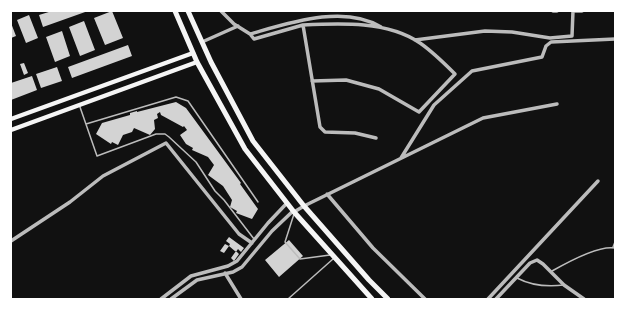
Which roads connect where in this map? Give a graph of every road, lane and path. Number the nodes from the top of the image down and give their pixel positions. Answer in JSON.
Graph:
{"nodes":[{"id":1,"x":175,"y":11,"type":"edge"},
{"id":2,"x":188,"y":11,"type":"edge"},
{"id":3,"x":221,"y":11,"type":"edge"},
{"id":4,"x":553,"y":11,"type":"edge"},
{"id":5,"x":557,"y":11,"type":"edge"},
{"id":6,"x":582,"y":11,"type":"edge"},
{"id":7,"x":303,"y":24,"type":"junction"},
{"id":8,"x":238,"y":26,"type":"junction"},
{"id":9,"x":386,"y":30,"type":"junction"},
{"id":10,"x":250,"y":34,"type":"junction"},
{"id":11,"x":615,"y":39,"type":"edge"},
{"id":12,"x":414,"y":40,"type":"junction"},
{"id":13,"x":202,"y":42,"type":"junction"},
{"id":14,"x":193,"y":53,"type":"junction"},
{"id":15,"x":173,"y":60,"type":"junction"},
{"id":16,"x":197,"y":62,"type":"junction"},
{"id":17,"x":177,"y":70,"type":"junction"},
{"id":18,"x":312,"y":81,"type":"junction"},
{"id":19,"x":557,"y":104,"type":"dead end"},
{"id":20,"x":79,"y":105,"type":"junction"},
{"id":21,"x":11,"y":119,"type":"edge"},
{"id":22,"x":86,"y":124,"type":"junction"},
{"id":23,"x":11,"y":130,"type":"edge"},
{"id":24,"x":376,"y":138,"type":"dead end"},
{"id":25,"x":400,"y":159,"type":"junction"},
{"id":26,"x":598,"y":181,"type":"dead end"},
{"id":27,"x":327,"y":194,"type":"junction"},
{"id":28,"x":258,"y":202,"type":"dead end"},
{"id":29,"x":287,"y":203,"type":"junction"},
{"id":30,"x":304,"y":206,"type":"junction"},
{"id":31,"x":294,"y":212,"type":"junction"},
{"id":32,"x":11,"y":241,"type":"edge"},
{"id":33,"x":253,"y":242,"type":"junction"},
{"id":34,"x":615,"y":242,"type":"edge"},
{"id":35,"x":614,"y":248,"type":"edge"},
{"id":36,"x":333,"y":256,"type":"junction"},
{"id":37,"x":551,"y":272,"type":"junction"},
{"id":38,"x":225,"y":274,"type":"junction"},
{"id":39,"x":516,"y":278,"type":"junction"},
{"id":40,"x":564,"y":285,"type":"junction"},
{"id":41,"x":161,"y":299,"type":"edge"},
{"id":42,"x":171,"y":299,"type":"edge"},
{"id":43,"x":240,"y":299,"type":"edge"},
{"id":44,"x":288,"y":299,"type":"edge"},
{"id":45,"x":372,"y":299,"type":"edge"},
{"id":46,"x":388,"y":299,"type":"edge"},
{"id":47,"x":425,"y":299,"type":"edge"},
{"id":48,"x":488,"y":299,"type":"edge"},
{"id":49,"x":496,"y":299,"type":"edge"},
{"id":50,"x":584,"y":299,"type":"edge"}],
"edges":[{"from":1,"to":14,"type":"main road"},
{"from":2,"to":13,"type":"main road"},
{"from":3,"to":8,"type":"street"},
{"from":4,"to":5,"type":"street"},
{"from":6,"to":12,"type":"street"},
{"from":7,"to":9,"type":"street"},
{"from":7,"to":10,"type":"street"},
{"from":7,"to":18,"type":"street"},
{"from":8,"to":10,"type":"street"},
{"from":8,"to":13,"type":"street"},
{"from":9,"to":10,"type":"street"},
{"from":9,"to":12,"type":"street"},
{"from":11,"to":25,"type":"street"},
{"from":12,"to":18,"type":"street"},
{"from":13,"to":30,"type":"main road"},
{"from":14,"to":15,"type":"main road"},
{"from":14,"to":16,"type":"main road"},
{"from":15,"to":17,"type":"main road"},
{"from":15,"to":21,"type":"main road"},
{"from":16,"to":17,"type":"main road"},
{"from":16,"to":29,"type":"main road"},
{"from":17,"to":20,"type":"main road"},
{"from":18,"to":24,"type":"street"},
{"from":19,"to":25,"type":"street"},
{"from":20,"to":22,"type":"lane"},
{"from":20,"to":23,"type":"main road"},
{"from":22,"to":28,"type":"lane"},
{"from":22,"to":33,"type":"lane"},
{"from":25,"to":27,"type":"street"},
{"from":26,"to":48,"type":"street"},
{"from":27,"to":30,"type":"street"},
{"from":27,"to":47,"type":"street"},
{"from":29,"to":31,"type":"main road"},
{"from":29,"to":33,"type":"street"},
{"from":30,"to":31,"type":"street"},
{"from":30,"to":46,"type":"main road"},
{"from":31,"to":36,"type":"main road"},
{"from":31,"to":36,"type":"lane"},
{"from":31,"to":38,"type":"street"},
{"from":32,"to":33,"type":"street"},
{"from":33,"to":41,"type":"street"},
{"from":34,"to":35,"type":"lane"},
{"from":35,"to":37,"type":"lane"},
{"from":36,"to":44,"type":"lane"},
{"from":36,"to":45,"type":"main road"},
{"from":37,"to":39,"type":"street"},
{"from":37,"to":40,"type":"street"},
{"from":38,"to":42,"type":"street"},
{"from":38,"to":43,"type":"street"},
{"from":39,"to":40,"type":"lane"},
{"from":39,"to":49,"type":"street"},
{"from":40,"to":50,"type":"street"}]}
